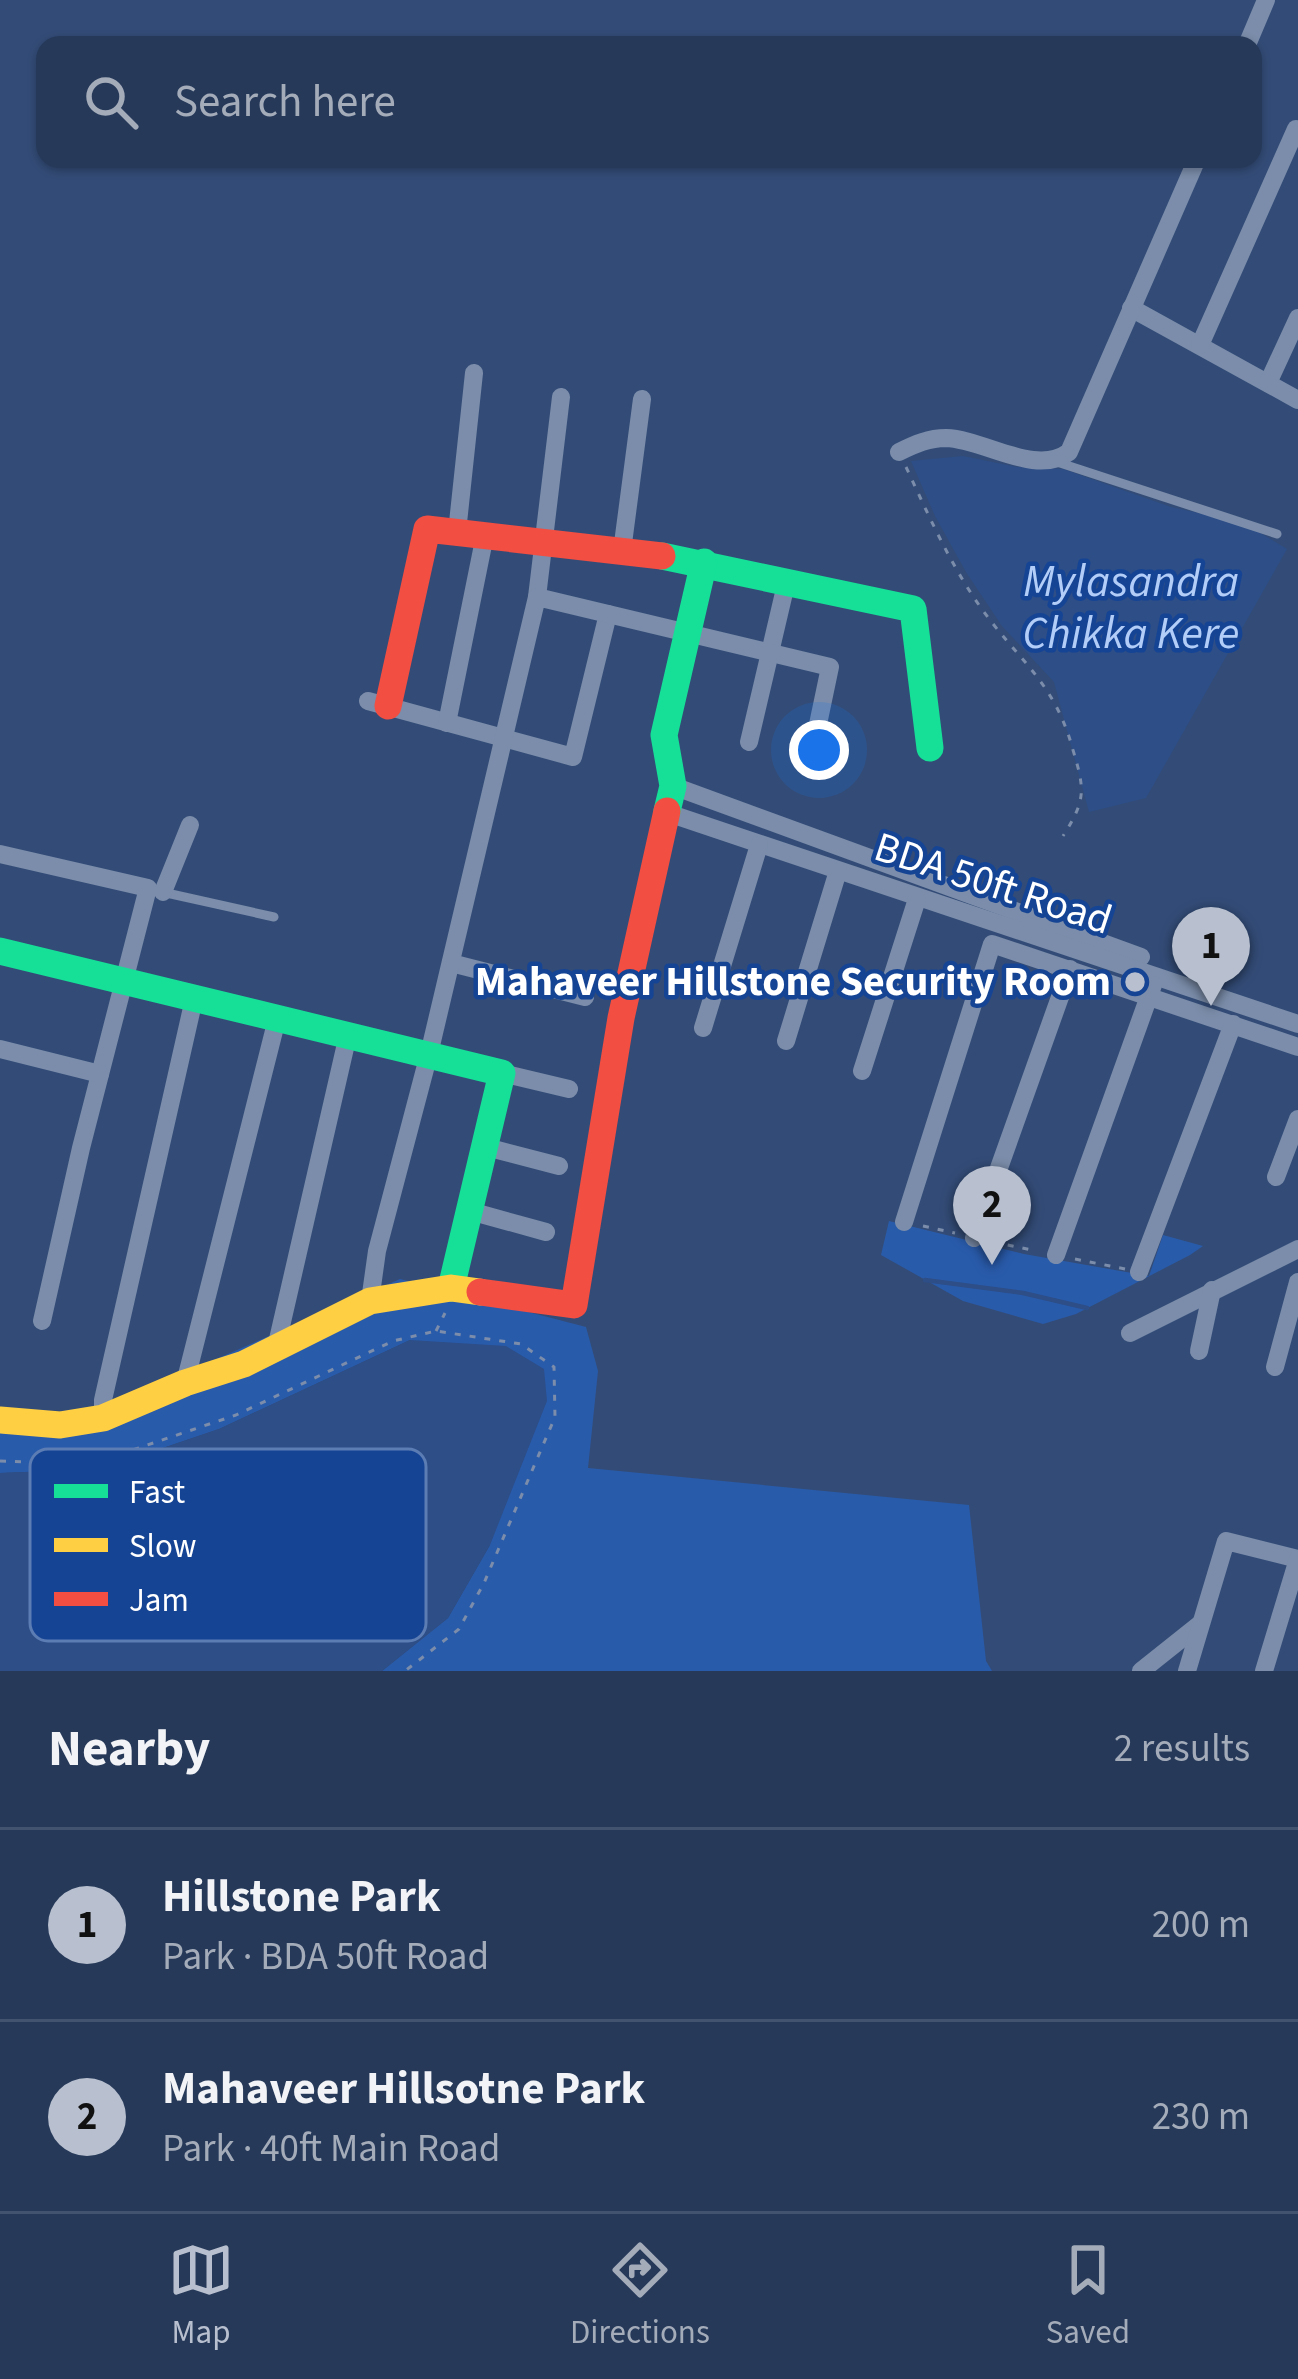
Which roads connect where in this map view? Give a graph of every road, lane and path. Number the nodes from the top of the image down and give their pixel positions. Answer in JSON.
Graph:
{"nodes":[{"id":1,"x":1266,"y":0,"type":"edge"},
{"id":2,"x":1250,"y":36,"type":"edge"},
{"id":3,"x":1296,"y":129,"type":"edge"},
{"id":4,"x":1193,"y":168,"type":"edge"},
{"id":5,"x":1131,"y":308,"type":"junction"},
{"id":6,"x":1298,"y":318,"type":"edge"},
{"id":7,"x":1200,"y":345,"type":"junction"},
{"id":8,"x":474,"y":373,"type":"dead end"},
{"id":9,"x":1268,"y":383,"type":"junction"},
{"id":10,"x":562,"y":397,"type":"dead end"},
{"id":11,"x":642,"y":399,"type":"dead end"},
{"id":12,"x":1298,"y":400,"type":"edge"},
{"id":13,"x":899,"y":452,"type":"joint"},
{"id":14,"x":1052,"y":460,"type":"junction"},
{"id":15,"x":471,"y":534,"type":"junction"},
{"id":16,"x":1276,"y":534,"type":"dead end"},
{"id":17,"x":545,"y":542,"type":"junction"},
{"id":18,"x":622,"y":551,"type":"junction"},
{"id":19,"x":704,"y":562,"type":"junction"},
{"id":20,"x":787,"y":580,"type":"junction"},
{"id":21,"x":537,"y":597,"type":"junction"},
{"id":22,"x":608,"y":614,"type":"junction"},
{"id":23,"x":689,"y":631,"type":"junction"},
{"id":24,"x":772,"y":652,"type":"junction"},
{"id":25,"x":378,"y":703,"type":"joint"},
{"id":26,"x":447,"y":723,"type":"junction"},
{"id":27,"x":817,"y":729,"type":"dead end"},
{"id":28,"x":504,"y":738,"type":"junction"},
{"id":29,"x":748,"y":742,"type":"dead end"},
{"id":30,"x":930,"y":748,"type":"dead end"},
{"id":31,"x":669,"y":799,"type":"junction"},
{"id":32,"x":190,"y":825,"type":"dead end"},
{"id":33,"x":1063,"y":836,"type":"dead end"},
{"id":34,"x":759,"y":844,"type":"junction"},
{"id":35,"x":0,"y":854,"type":"edge"},
{"id":36,"x":838,"y":871,"type":"junction"},
{"id":37,"x":155,"y":890,"type":"junction"},
{"id":38,"x":917,"y":898,"type":"junction"},
{"id":39,"x":274,"y":917,"type":"dead end"},
{"id":40,"x":0,"y":951,"type":"edge"},
{"id":41,"x":451,"y":963,"type":"junction"},
{"id":42,"x":1158,"y":969,"type":"junction"},
{"id":43,"x":1070,"y":970,"type":"junction"},
{"id":44,"x":123,"y":982,"type":"junction"},
{"id":45,"x":1149,"y":995,"type":"junction"},
{"id":46,"x":194,"y":998,"type":"junction"},
{"id":47,"x":585,"y":998,"type":"dead end"},
{"id":48,"x":1298,"y":1012,"type":"edge"},
{"id":49,"x":277,"y":1019,"type":"junction"},
{"id":50,"x":1233,"y":1024,"type":"junction"},
{"id":51,"x":1298,"y":1024,"type":"edge"},
{"id":52,"x":703,"y":1028,"type":"dead end"},
{"id":53,"x":348,"y":1035,"type":"junction"},
{"id":54,"x":786,"y":1041,"type":"dead end"},
{"id":55,"x":1298,"y":1047,"type":"edge"},
{"id":56,"x":0,"y":1049,"type":"edge"},
{"id":57,"x":429,"y":1054,"type":"junction"},
{"id":58,"x":862,"y":1071,"type":"dead end"},
{"id":59,"x":502,"y":1073,"type":"junction"},
{"id":60,"x":100,"y":1074,"type":"junction"},
{"id":61,"x":569,"y":1089,"type":"dead end"},
{"id":62,"x":1298,"y":1119,"type":"edge"},
{"id":63,"x":486,"y":1147,"type":"junction"},
{"id":64,"x":559,"y":1166,"type":"dead end"},
{"id":65,"x":1276,"y":1177,"type":"dead end"},
{"id":66,"x":470,"y":1211,"type":"junction"},
{"id":67,"x":904,"y":1222,"type":"joint"},
{"id":68,"x":546,"y":1232,"type":"dead end"},
{"id":69,"x":974,"y":1238,"type":"junction"},
{"id":70,"x":1298,"y":1249,"type":"edge"},
{"id":71,"x":1056,"y":1255,"type":"junction"},
{"id":72,"x":1139,"y":1271,"type":"joint"},
{"id":73,"x":1298,"y":1282,"type":"edge"},
{"id":74,"x":451,"y":1288,"type":"junction"},
{"id":75,"x":1212,"y":1290,"type":"junction"},
{"id":76,"x":370,"y":1301,"type":"junction"},
{"id":77,"x":42,"y":1321,"type":"dead end"},
{"id":78,"x":1130,"y":1333,"type":"dead end"},
{"id":79,"x":275,"y":1348,"type":"junction"},
{"id":80,"x":1199,"y":1351,"type":"dead end"},
{"id":81,"x":1275,"y":1367,"type":"dead end"},
{"id":82,"x":185,"y":1383,"type":"junction"},
{"id":83,"x":104,"y":1418,"type":"junction"},
{"id":84,"x":0,"y":1420,"type":"edge"},
{"id":85,"x":135,"y":1449,"type":"edge"},
{"id":86,"x":0,"y":1461,"type":"edge"},
{"id":87,"x":30,"y":1462,"type":"edge"},
{"id":88,"x":1298,"y":1559,"type":"edge"},
{"id":89,"x":1200,"y":1624,"type":"junction"},
{"id":90,"x":405,"y":1671,"type":"edge"},
{"id":91,"x":1141,"y":1671,"type":"edge"},
{"id":92,"x":1186,"y":1671,"type":"edge"},
{"id":93,"x":1264,"y":1671,"type":"edge"}],
"edges":[{"from":1,"to":2,"type":"street"},
{"from":3,"to":7,"type":"street"},
{"from":4,"to":5,"type":"street"},
{"from":5,"to":7,"type":"street"},
{"from":5,"to":14,"type":"street"},
{"from":6,"to":9,"type":"street"},
{"from":7,"to":9,"type":"street"},
{"from":8,"to":15,"type":"street"},
{"from":9,"to":12,"type":"street"},
{"from":10,"to":17,"type":"street"},
{"from":11,"to":18,"type":"street"},
{"from":13,"to":14,"type":"street"},
{"from":13,"to":33,"type":"path"},
{"from":14,"to":16,"type":"lane"},
{"from":15,"to":17,"type":"street"},
{"from":15,"to":25,"type":"street"},
{"from":15,"to":26,"type":"street"},
{"from":17,"to":18,"type":"street"},
{"from":17,"to":21,"type":"street"},
{"from":18,"to":19,"type":"street"},
{"from":19,"to":20,"type":"street"},
{"from":19,"to":23,"type":"street"},
{"from":20,"to":24,"type":"street"},
{"from":20,"to":30,"type":"street"},
{"from":21,"to":22,"type":"street"},
{"from":21,"to":28,"type":"street"},
{"from":22,"to":23,"type":"street"},
{"from":22,"to":28,"type":"street"},
{"from":23,"to":24,"type":"street"},
{"from":23,"to":31,"type":"street"},
{"from":24,"to":27,"type":"street"},
{"from":24,"to":29,"type":"street"},
{"from":25,"to":26,"type":"street"},
{"from":26,"to":28,"type":"street"},
{"from":28,"to":41,"type":"street"},
{"from":31,"to":34,"type":"street","name":"BDA 50ft Road"},
{"from":31,"to":42,"type":"street","name":"BDA 50ft Road"},
{"from":31,"to":74,"type":"street"},
{"from":32,"to":37,"type":"street"},
{"from":34,"to":36,"type":"street","name":"BDA 50ft Road"},
{"from":34,"to":52,"type":"street"},
{"from":35,"to":37,"type":"street"},
{"from":36,"to":38,"type":"street","name":"BDA 50ft Road"},
{"from":36,"to":54,"type":"street"},
{"from":37,"to":39,"type":"lane"},
{"from":37,"to":44,"type":"street"},
{"from":38,"to":42,"type":"street","name":"BDA 50ft Road"},
{"from":38,"to":58,"type":"street"},
{"from":40,"to":44,"type":"street"},
{"from":41,"to":47,"type":"street"},
{"from":41,"to":57,"type":"street"},
{"from":42,"to":45,"type":"street"},
{"from":42,"to":48,"type":"street","name":"BDA 50ft Road"},
{"from":42,"to":51,"type":"street","name":"BDA 50ft Road"},
{"from":43,"to":45,"type":"street"},
{"from":43,"to":67,"type":"street"},
{"from":43,"to":69,"type":"street"},
{"from":44,"to":46,"type":"street"},
{"from":44,"to":60,"type":"street"},
{"from":45,"to":50,"type":"street"},
{"from":45,"to":71,"type":"street"},
{"from":46,"to":49,"type":"street"},
{"from":46,"to":83,"type":"street"},
{"from":49,"to":53,"type":"street"},
{"from":49,"to":82,"type":"street"},
{"from":50,"to":55,"type":"street"},
{"from":50,"to":72,"type":"street"},
{"from":53,"to":57,"type":"street"},
{"from":53,"to":79,"type":"street"},
{"from":56,"to":60,"type":"street"},
{"from":57,"to":59,"type":"street"},
{"from":57,"to":76,"type":"street"},
{"from":59,"to":61,"type":"street"},
{"from":59,"to":63,"type":"street"},
{"from":60,"to":77,"type":"street"},
{"from":62,"to":65,"type":"street"},
{"from":63,"to":64,"type":"street"},
{"from":63,"to":66,"type":"street"},
{"from":66,"to":68,"type":"street"},
{"from":66,"to":74,"type":"street"},
{"from":67,"to":69,"type":"path"},
{"from":69,"to":71,"type":"path"},
{"from":70,"to":75,"type":"street"},
{"from":71,"to":72,"type":"path"},
{"from":73,"to":81,"type":"street"},
{"from":74,"to":76,"type":"street"},
{"from":75,"to":78,"type":"street"},
{"from":75,"to":80,"type":"street"},
{"from":76,"to":79,"type":"street"},
{"from":79,"to":82,"type":"street"},
{"from":82,"to":83,"type":"street"},
{"from":83,"to":84,"type":"street"},
{"from":85,"to":90,"type":"path"},
{"from":86,"to":87,"type":"path"},
{"from":88,"to":89,"type":"street"},
{"from":88,"to":93,"type":"street"},
{"from":89,"to":91,"type":"street"},
{"from":89,"to":92,"type":"street"}]}
